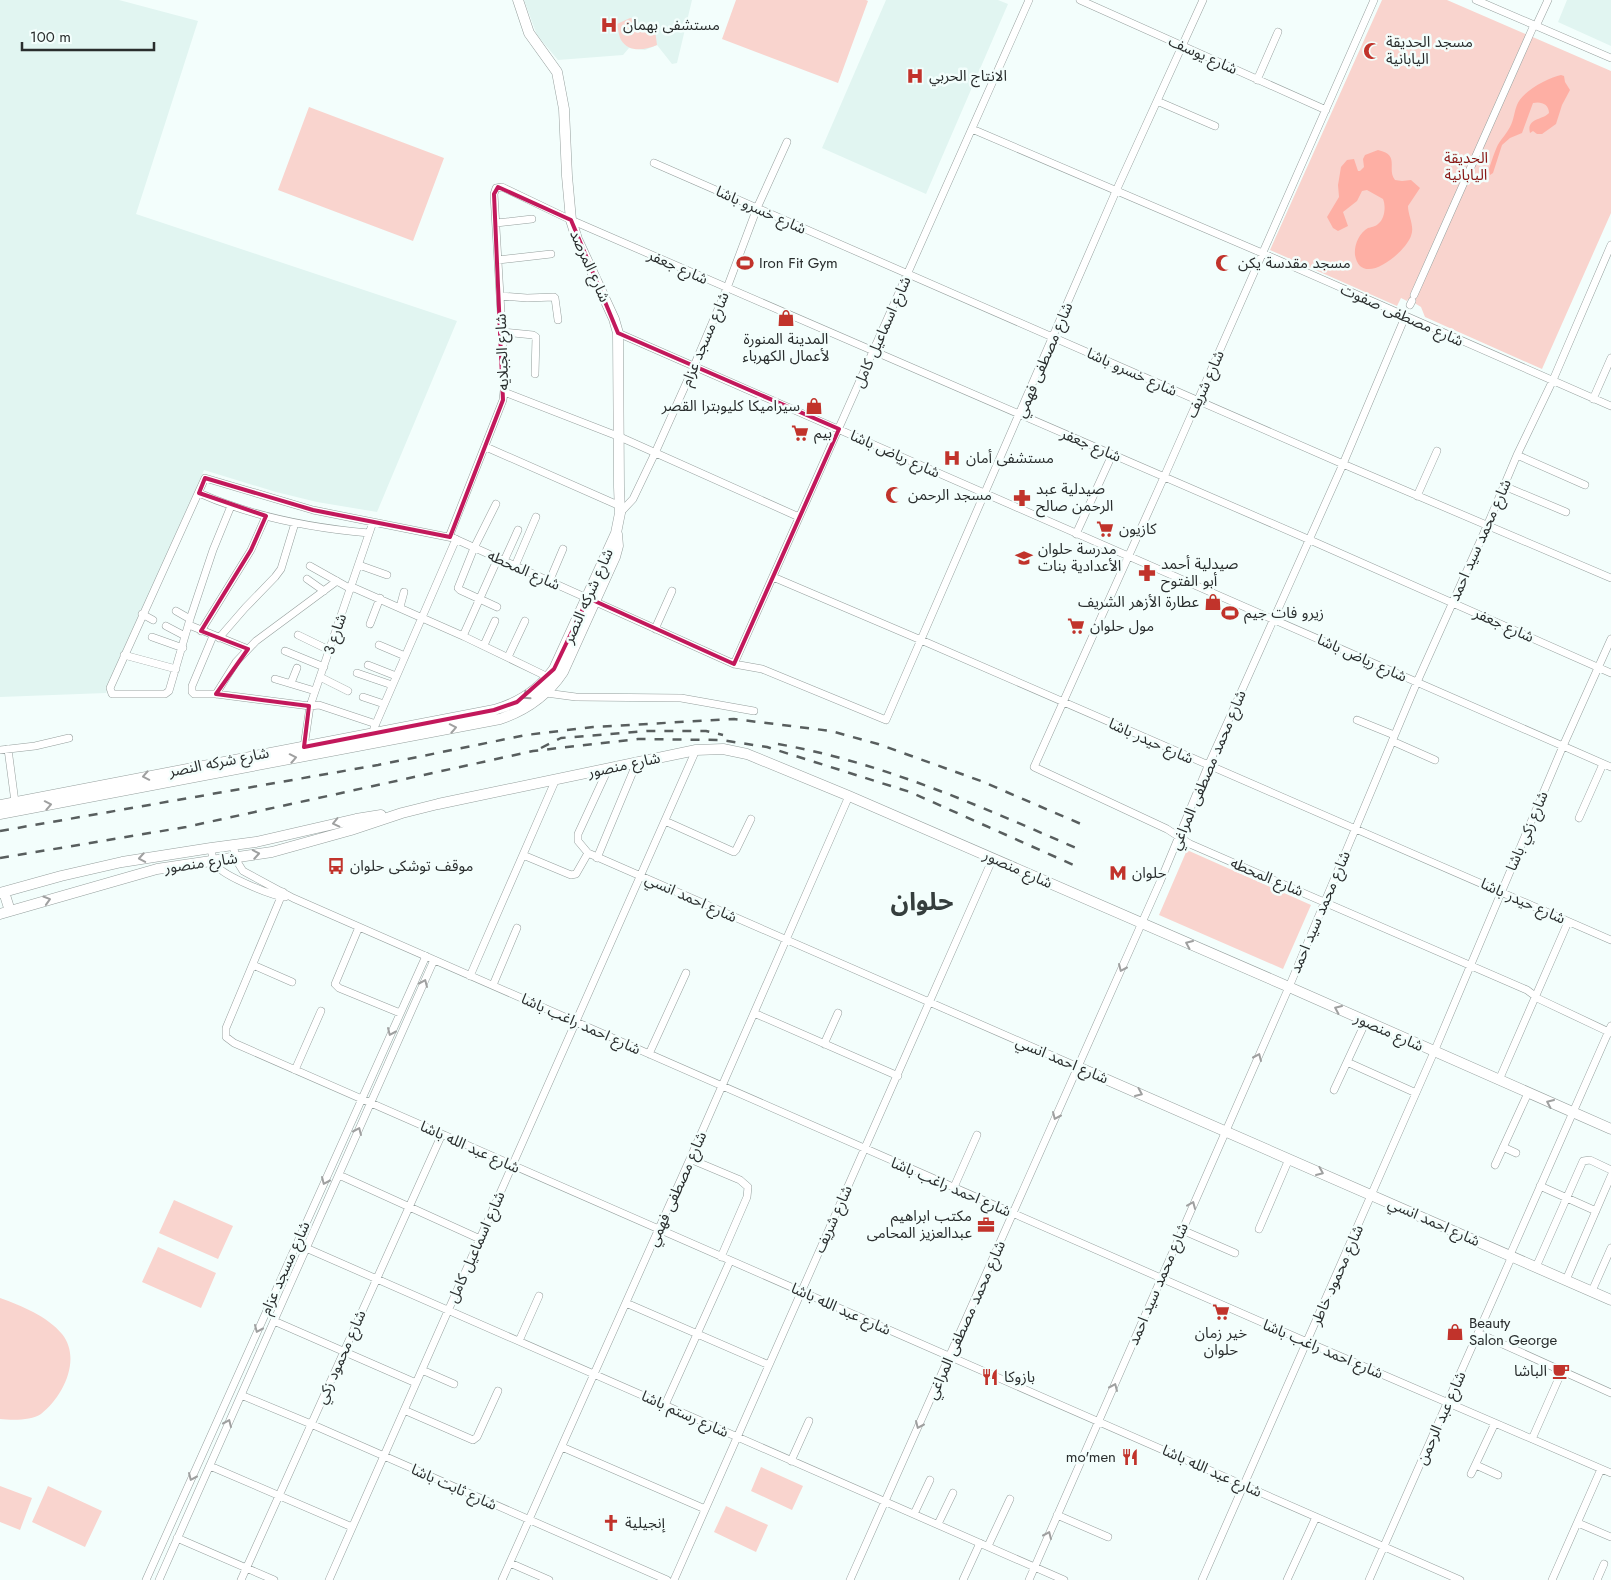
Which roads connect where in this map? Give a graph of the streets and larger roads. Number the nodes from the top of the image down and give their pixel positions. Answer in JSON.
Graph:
{"nodes":[{"id":1,"x":518,"y":0,"type":"edge"},
{"id":2,"x":1029,"y":0,"type":"edge"},
{"id":3,"x":1080,"y":0,"type":"edge"},
{"id":4,"x":1203,"y":0,"type":"edge"},
{"id":5,"x":1374,"y":0,"type":"edge"},
{"id":6,"x":1476,"y":0,"type":"edge"},
{"id":7,"x":1548,"y":0,"type":"edge"},
{"id":8,"x":1535,"y":26,"type":"junction"},
{"id":9,"x":1278,"y":32,"type":"dead end"},
{"id":10,"x":1183,"y":46,"type":"junction"},
{"id":11,"x":1611,"y":58,"type":"edge"},
{"id":12,"x":1257,"y":80,"type":"junction"},
{"id":13,"x":1157,"y":101,"type":"junction"},
{"id":14,"x":1326,"y":110,"type":"junction"},
{"id":15,"x":1215,"y":126,"type":"dead end"},
{"id":16,"x":972,"y":129,"type":"junction"},
{"id":17,"x":787,"y":142,"type":"dead end"},
{"id":18,"x":654,"y":162,"type":"dead end"},
{"id":19,"x":496,"y":188,"type":"joint"},
{"id":20,"x":1116,"y":192,"type":"junction"},
{"id":21,"x":757,"y":208,"type":"junction"},
{"id":22,"x":532,"y":219,"type":"dead end"},
{"id":23,"x":571,"y":220,"type":"junction"},
{"id":24,"x":496,"y":223,"type":"junction"},
{"id":25,"x":1611,"y":245,"type":"edge"},
{"id":26,"x":1262,"y":253,"type":"junction"},
{"id":27,"x":551,"y":254,"type":"dead end"},
{"id":28,"x":498,"y":260,"type":"junction"},
{"id":29,"x":908,"y":274,"type":"junction"},
{"id":30,"x":727,"y":288,"type":"junction"},
{"id":31,"x":500,"y":296,"type":"junction"},
{"id":32,"x":1412,"y":301,"type":"dead end"},
{"id":33,"x":1405,"y":317,"type":"junction"},
{"id":34,"x":558,"y":320,"type":"dead end"},
{"id":35,"x":502,"y":332,"type":"junction"},
{"id":36,"x":618,"y":333,"type":"junction"},
{"id":37,"x":1053,"y":338,"type":"junction"},
{"id":38,"x":874,"y":351,"type":"junction"},
{"id":39,"x":1611,"y":358,"type":"edge"},
{"id":40,"x":694,"y":366,"type":"junction"},
{"id":41,"x":535,"y":374,"type":"dead end"},
{"id":42,"x":1553,"y":380,"type":"junction"},
{"id":43,"x":504,"y":392,"type":"junction"},
{"id":44,"x":1593,"y":399,"type":"junction"},
{"id":45,"x":1197,"y":400,"type":"junction"},
{"id":46,"x":1611,"y":406,"type":"edge"},
{"id":47,"x":1020,"y":415,"type":"junction"},
{"id":48,"x":839,"y":429,"type":"junction"},
{"id":49,"x":620,"y":437,"type":"junction"},
{"id":50,"x":486,"y":447,"type":"junction"},
{"id":51,"x":1437,"y":451,"type":"dead end"},
{"id":52,"x":655,"y":453,"type":"junction"},
{"id":53,"x":1112,"y":455,"type":"junction"},
{"id":54,"x":1517,"y":455,"type":"junction"},
{"id":55,"x":1343,"y":464,"type":"junction"},
{"id":56,"x":1164,"y":477,"type":"junction"},
{"id":57,"x":1585,"y":485,"type":"dead end"},
{"id":58,"x":1504,"y":486,"type":"junction"},
{"id":59,"x":198,"y":493,"type":"junction"},
{"id":60,"x":986,"y":494,"type":"junction"},
{"id":61,"x":1417,"y":496,"type":"junction"},
{"id":62,"x":496,"y":504,"type":"dead end"},
{"id":63,"x":231,"y":506,"type":"junction"},
{"id":64,"x":620,"y":509,"type":"junction"},
{"id":65,"x":1566,"y":512,"type":"dead end"},
{"id":66,"x":266,"y":516,"type":"junction"},
{"id":67,"x":536,"y":517,"type":"dead end"},
{"id":68,"x":800,"y":517,"type":"junction"},
{"id":69,"x":373,"y":522,"type":"junction"},
{"id":70,"x":295,"y":523,"type":"junction"},
{"id":71,"x":1488,"y":526,"type":"junction"},
{"id":72,"x":518,"y":530,"type":"dead end"},
{"id":73,"x":369,"y":533,"type":"junction"},
{"id":74,"x":616,"y":533,"type":"joint"},
{"id":75,"x":1076,"y":534,"type":"junction"},
{"id":76,"x":453,"y":538,"type":"junction"},
{"id":77,"x":1310,"y":540,"type":"junction"},
{"id":78,"x":474,"y":548,"type":"junction"},
{"id":79,"x":563,"y":549,"type":"dead end"},
{"id":80,"x":1129,"y":556,"type":"junction"},
{"id":81,"x":501,"y":560,"type":"junction"},
{"id":82,"x":359,"y":565,"type":"junction"},
{"id":83,"x":310,"y":566,"type":"dead end"},
{"id":84,"x":515,"y":566,"type":"junction"},
{"id":85,"x":387,"y":575,"type":"dead end"},
{"id":86,"x":773,"y":577,"type":"junction"},
{"id":87,"x":1611,"y":578,"type":"edge"},
{"id":88,"x":306,"y":579,"type":"dead end"},
{"id":89,"x":336,"y":581,"type":"junction"},
{"id":90,"x":549,"y":582,"type":"junction"},
{"id":91,"x":351,"y":588,"type":"junction"},
{"id":92,"x":324,"y":591,"type":"junction"},
{"id":93,"x":672,"y":591,"type":"dead end"},
{"id":94,"x":404,"y":592,"type":"dead end"},
{"id":95,"x":380,"y":598,"type":"junction"},
{"id":96,"x":480,"y":599,"type":"junction"},
{"id":97,"x":592,"y":600,"type":"junction"},
{"id":98,"x":1453,"y":603,"type":"junction"},
{"id":99,"x":400,"y":607,"type":"junction"},
{"id":100,"x":497,"y":607,"type":"dead end"},
{"id":101,"x":176,"y":611,"type":"dead end"},
{"id":102,"x":142,"y":614,"type":"junction"},
{"id":103,"x":422,"y":617,"type":"junction"},
{"id":104,"x":153,"y":620,"type":"dead end"},
{"id":105,"x":1274,"y":620,"type":"junction"},
{"id":106,"x":495,"y":621,"type":"dead end"},
{"id":107,"x":525,"y":621,"type":"dead end"},
{"id":108,"x":190,"y":622,"type":"junction"},
{"id":109,"x":370,"y":624,"type":"dead end"},
{"id":110,"x":166,"y":626,"type":"dead end"},
{"id":111,"x":655,"y":629,"type":"junction"},
{"id":112,"x":201,"y":631,"type":"junction"},
{"id":113,"x":298,"y":635,"type":"dead end"},
{"id":114,"x":185,"y":636,"type":"junction"},
{"id":115,"x":463,"y":636,"type":"junction"},
{"id":116,"x":216,"y":637,"type":"junction"},
{"id":117,"x":152,"y":638,"type":"dead end"},
{"id":118,"x":1611,"y":639,"type":"edge"},
{"id":119,"x":921,"y":640,"type":"junction"},
{"id":120,"x":379,"y":645,"type":"dead end"},
{"id":121,"x":484,"y":645,"type":"junction"},
{"id":122,"x":182,"y":648,"type":"junction"},
{"id":123,"x":248,"y":649,"type":"junction"},
{"id":124,"x":330,"y":650,"type":"junction"},
{"id":125,"x":285,"y":651,"type":"dead end"},
{"id":126,"x":124,"y":655,"type":"junction"},
{"id":127,"x":405,"y":656,"type":"junction"},
{"id":128,"x":508,"y":657,"type":"junction"},
{"id":129,"x":734,"y":664,"type":"junction"},
{"id":130,"x":368,"y":665,"type":"dead end"},
{"id":131,"x":324,"y":667,"type":"junction"},
{"id":132,"x":1598,"y":667,"type":"junction"},
{"id":133,"x":297,"y":668,"type":"dead end"},
{"id":134,"x":176,"y":669,"type":"junction"},
{"id":135,"x":1611,"y":672,"type":"edge"},
{"id":136,"x":357,"y":673,"type":"dead end"},
{"id":137,"x":396,"y":676,"type":"junction"},
{"id":138,"x":320,"y":677,"type":"junction"},
{"id":139,"x":548,"y":677,"type":"junction"},
{"id":140,"x":275,"y":679,"type":"dead end"},
{"id":141,"x":1417,"y":682,"type":"junction"},
{"id":142,"x":291,"y":684,"type":"junction"},
{"id":143,"x":392,"y":685,"type":"junction"},
{"id":144,"x":315,"y":691,"type":"junction"},
{"id":145,"x":348,"y":691,"type":"dead end"},
{"id":146,"x":546,"y":693,"type":"junction"},
{"id":147,"x":216,"y":694,"type":"junction"},
{"id":148,"x":363,"y":697,"type":"dead end"},
{"id":149,"x":1063,"y":702,"type":"junction"},
{"id":150,"x":384,"y":704,"type":"junction"},
{"id":151,"x":310,"y":706,"type":"junction"},
{"id":152,"x":754,"y":711,"type":"dead end"},
{"id":153,"x":886,"y":720,"type":"joint"},
{"id":154,"x":1357,"y":720,"type":"dead end"},
{"id":155,"x":376,"y":724,"type":"junction"},
{"id":156,"x":370,"y":735,"type":"junction"},
{"id":157,"x":69,"y":738,"type":"dead end"},
{"id":158,"x":1393,"y":738,"type":"junction"},
{"id":159,"x":1563,"y":746,"type":"junction"},
{"id":160,"x":304,"y":747,"type":"junction"},
{"id":161,"x":8,"y":749,"type":"junction"},
{"id":162,"x":0,"y":750,"type":"edge"},
{"id":163,"x":696,"y":750,"type":"junction"},
{"id":164,"x":1435,"y":760,"type":"dead end"},
{"id":165,"x":637,"y":762,"type":"junction"},
{"id":166,"x":1604,"y":764,"type":"junction"},
{"id":167,"x":1208,"y":766,"type":"junction"},
{"id":168,"x":1034,"y":767,"type":"joint"},
{"id":169,"x":1611,"y":767,"type":"edge"},
{"id":170,"x":608,"y":769,"type":"junction"},
{"id":171,"x":556,"y":779,"type":"junction"},
{"id":172,"x":849,"y":796,"type":"junction"},
{"id":173,"x":16,"y":802,"type":"junction"},
{"id":174,"x":0,"y":805,"type":"edge"},
{"id":175,"x":402,"y":813,"type":"junction"},
{"id":176,"x":0,"y":814,"type":"edge"},
{"id":177,"x":1579,"y":818,"type":"dead end"},
{"id":178,"x":751,"y":819,"type":"dead end"},
{"id":179,"x":665,"y":821,"type":"junction"},
{"id":180,"x":1355,"y":828,"type":"junction"},
{"id":181,"x":1179,"y":837,"type":"junction"},
{"id":182,"x":233,"y":846,"type":"junction"},
{"id":183,"x":211,"y":848,"type":"junction"},
{"id":184,"x":588,"y":854,"type":"junction"},
{"id":185,"x":523,"y":855,"type":"junction"},
{"id":186,"x":236,"y":858,"type":"junction"},
{"id":187,"x":598,"y":858,"type":"junction"},
{"id":188,"x":993,"y":858,"type":"junction"},
{"id":189,"x":213,"y":861,"type":"junction"},
{"id":190,"x":641,"y":876,"type":"junction"},
{"id":191,"x":2,"y":892,"type":"edge"},
{"id":192,"x":1502,"y":892,"type":"junction"},
{"id":193,"x":282,"y":895,"type":"junction"},
{"id":194,"x":1324,"y":902,"type":"junction"},
{"id":195,"x":5,"y":912,"type":"edge"},
{"id":196,"x":1568,"y":922,"type":"junction"},
{"id":197,"x":1142,"y":923,"type":"junction"},
{"id":198,"x":359,"y":927,"type":"junction"},
{"id":199,"x":517,"y":928,"type":"dead end"},
{"id":200,"x":786,"y":939,"type":"junction"},
{"id":201,"x":1611,"y":940,"type":"edge"},
{"id":202,"x":426,"y":956,"type":"junction"},
{"id":203,"x":434,"y":960,"type":"junction"},
{"id":204,"x":253,"y":965,"type":"junction"},
{"id":205,"x":1470,"y":966,"type":"junction"},
{"id":206,"x":686,"y":973,"type":"dead end"},
{"id":207,"x":470,"y":976,"type":"junction"},
{"id":208,"x":292,"y":982,"type":"dead end"},
{"id":209,"x":492,"y":985,"type":"junction"},
{"id":210,"x":1288,"y":987,"type":"junction"},
{"id":211,"x":1536,"y":997,"type":"junction"},
{"id":212,"x":930,"y":1003,"type":"junction"},
{"id":213,"x":321,"y":1011,"type":"dead end"},
{"id":214,"x":400,"y":1013,"type":"junction"},
{"id":215,"x":754,"y":1013,"type":"junction"},
{"id":216,"x":838,"y":1013,"type":"dead end"},
{"id":217,"x":1366,"y":1021,"type":"junction"},
{"id":218,"x":576,"y":1022,"type":"junction"},
{"id":219,"x":1610,"y":1031,"type":"edge"},
{"id":220,"x":824,"y":1044,"type":"junction"},
{"id":221,"x":1434,"y":1052,"type":"junction"},
{"id":222,"x":649,"y":1054,"type":"junction"},
{"id":223,"x":1347,"y":1062,"type":"junction"},
{"id":224,"x":1078,"y":1067,"type":"junction"},
{"id":225,"x":295,"y":1070,"type":"junction"},
{"id":226,"x":898,"y":1076,"type":"junction"},
{"id":227,"x":1500,"y":1080,"type":"junction"},
{"id":228,"x":722,"y":1086,"type":"junction"},
{"id":229,"x":1334,"y":1090,"type":"dead end"},
{"id":230,"x":1416,"y":1093,"type":"junction"},
{"id":231,"x":1528,"y":1093,"type":"junction"},
{"id":232,"x":362,"y":1100,"type":"junction"},
{"id":233,"x":370,"y":1103,"type":"junction"},
{"id":234,"x":1572,"y":1112,"type":"junction"},
{"id":235,"x":1611,"y":1129,"type":"edge"},
{"id":236,"x":1225,"y":1131,"type":"junction"},
{"id":237,"x":442,"y":1134,"type":"junction"},
{"id":238,"x":977,"y":1135,"type":"dead end"},
{"id":239,"x":1503,"y":1147,"type":"junction"},
{"id":240,"x":864,"y":1149,"type":"junction"},
{"id":241,"x":1516,"y":1153,"type":"dead end"},
{"id":242,"x":690,"y":1159,"type":"junction"},
{"id":243,"x":1289,"y":1159,"type":"junction"},
{"id":244,"x":1495,"y":1165,"type":"dead end"},
{"id":245,"x":512,"y":1166,"type":"junction"},
{"id":246,"x":1611,"y":1170,"type":"edge"},
{"id":247,"x":339,"y":1175,"type":"junction"},
{"id":248,"x":1611,"y":1176,"type":"edge"},
{"id":249,"x":1540,"y":1186,"type":"junction"},
{"id":250,"x":954,"y":1187,"type":"junction"},
{"id":251,"x":1372,"y":1195,"type":"junction"},
{"id":252,"x":1566,"y":1198,"type":"junction"},
{"id":253,"x":409,"y":1207,"type":"junction"},
{"id":254,"x":1596,"y":1211,"type":"junction"},
{"id":255,"x":1013,"y":1213,"type":"junction"},
{"id":256,"x":658,"y":1229,"type":"junction"},
{"id":257,"x":1259,"y":1229,"type":"dead end"},
{"id":258,"x":1182,"y":1230,"type":"junction"},
{"id":259,"x":480,"y":1239,"type":"junction"},
{"id":260,"x":306,"y":1248,"type":"junction"},
{"id":261,"x":1611,"y":1248,"type":"edge"},
{"id":262,"x":1235,"y":1253,"type":"dead end"},
{"id":263,"x":1511,"y":1255,"type":"junction"},
{"id":264,"x":721,"y":1257,"type":"junction"},
{"id":265,"x":730,"y":1261,"type":"junction"},
{"id":266,"x":1536,"y":1267,"type":"junction"},
{"id":267,"x":1161,"y":1278,"type":"junction"},
{"id":268,"x":376,"y":1279,"type":"junction"},
{"id":269,"x":1566,"y":1280,"type":"junction"},
{"id":270,"x":1592,"y":1291,"type":"junction"},
{"id":271,"x":800,"y":1292,"type":"junction"},
{"id":272,"x":539,"y":1296,"type":"dead end"},
{"id":273,"x":1611,"y":1300,"type":"edge"},
{"id":274,"x":626,"y":1303,"type":"junction"},
{"id":275,"x":448,"y":1311,"type":"junction"},
{"id":276,"x":274,"y":1321,"type":"junction"},
{"id":277,"x":1478,"y":1333,"type":"junction"},
{"id":278,"x":697,"y":1334,"type":"junction"},
{"id":279,"x":519,"y":1342,"type":"junction"},
{"id":280,"x":1307,"y":1342,"type":"junction"},
{"id":281,"x":344,"y":1351,"type":"junction"},
{"id":282,"x":949,"y":1357,"type":"junction"},
{"id":283,"x":769,"y":1365,"type":"junction"},
{"id":284,"x":422,"y":1370,"type":"junction"},
{"id":285,"x":1562,"y":1371,"type":"junction"},
{"id":286,"x":594,"y":1374,"type":"junction"},
{"id":287,"x":416,"y":1383,"type":"junction"},
{"id":288,"x":454,"y":1384,"type":"dead end"},
{"id":289,"x":498,"y":1391,"type":"dead end"},
{"id":290,"x":1611,"y":1392,"type":"edge"},
{"id":291,"x":241,"y":1395,"type":"junction"},
{"id":292,"x":1448,"y":1402,"type":"junction"},
{"id":293,"x":665,"y":1405,"type":"junction"},
{"id":294,"x":404,"y":1410,"type":"junction"},
{"id":295,"x":810,"y":1421,"type":"dead end"},
{"id":296,"x":1098,"y":1422,"type":"junction"},
{"id":297,"x":1495,"y":1423,"type":"junction"},
{"id":298,"x":311,"y":1424,"type":"junction"},
{"id":299,"x":737,"y":1437,"type":"junction"},
{"id":300,"x":1532,"y":1439,"type":"junction"},
{"id":301,"x":562,"y":1447,"type":"junction"},
{"id":302,"x":384,"y":1456,"type":"junction"},
{"id":303,"x":791,"y":1461,"type":"junction"},
{"id":304,"x":1476,"y":1464,"type":"junction"},
{"id":305,"x":210,"y":1466,"type":"junction"},
{"id":306,"x":1601,"y":1469,"type":"junction"},
{"id":307,"x":1471,"y":1474,"type":"dead end"},
{"id":308,"x":1611,"y":1474,"type":"edge"},
{"id":309,"x":1498,"y":1475,"type":"dead end"},
{"id":310,"x":930,"y":1480,"type":"dead end"},
{"id":311,"x":1245,"y":1486,"type":"junction"},
{"id":312,"x":953,"y":1493,"type":"dead end"},
{"id":313,"x":279,"y":1496,"type":"junction"},
{"id":314,"x":1010,"y":1499,"type":"dead end"},
{"id":315,"x":885,"y":1501,"type":"junction"},
{"id":316,"x":705,"y":1509,"type":"junction"},
{"id":317,"x":914,"y":1514,"type":"junction"},
{"id":318,"x":1057,"y":1515,"type":"junction"},
{"id":319,"x":1316,"y":1517,"type":"junction"},
{"id":320,"x":529,"y":1520,"type":"junction"},
{"id":321,"x":1578,"y":1523,"type":"junction"},
{"id":322,"x":938,"y":1524,"type":"junction"},
{"id":323,"x":352,"y":1527,"type":"junction"},
{"id":324,"x":1108,"y":1537,"type":"dead end"},
{"id":325,"x":1611,"y":1537,"type":"edge"},
{"id":326,"x":177,"y":1538,"type":"junction"},
{"id":327,"x":980,"y":1543,"type":"junction"},
{"id":328,"x":988,"y":1546,"type":"junction"},
{"id":329,"x":1384,"y":1547,"type":"junction"},
{"id":330,"x":510,"y":1563,"type":"junction"},
{"id":331,"x":1604,"y":1564,"type":"dead end"},
{"id":332,"x":1034,"y":1567,"type":"junction"},
{"id":333,"x":246,"y":1568,"type":"junction"},
{"id":334,"x":146,"y":1580,"type":"edge"},
{"id":335,"x":159,"y":1580,"type":"edge"},
{"id":336,"x":241,"y":1580,"type":"edge"},
{"id":337,"x":274,"y":1580,"type":"edge"},
{"id":338,"x":328,"y":1580,"type":"edge"},
{"id":339,"x":502,"y":1580,"type":"edge"},
{"id":340,"x":549,"y":1580,"type":"edge"},
{"id":341,"x":667,"y":1580,"type":"edge"},
{"id":342,"x":674,"y":1580,"type":"edge"},
{"id":343,"x":850,"y":1580,"type":"edge"},
{"id":344,"x":963,"y":1580,"type":"edge"},
{"id":345,"x":1029,"y":1580,"type":"edge"},
{"id":346,"x":1064,"y":1580,"type":"edge"},
{"id":347,"x":1202,"y":1580,"type":"edge"},
{"id":348,"x":1287,"y":1580,"type":"edge"},
{"id":349,"x":1370,"y":1580,"type":"edge"},
{"id":350,"x":1460,"y":1580,"type":"edge"},
{"id":351,"x":1552,"y":1580,"type":"edge"},
{"id":352,"x":1597,"y":1580,"type":"edge"}],
"edges":[{"from":1,"to":23,"type":"street","name":"شارع المرصد"},
{"from":2,"to":16,"type":"street","name":"شارع اسماعيل كامل"},
{"from":3,"to":10,"type":"street","name":"شارع يوسف"},
{"from":4,"to":10,"type":"street","name":"شارع مصطفى فهمي"},
{"from":5,"to":14,"type":"street","name":"شارع شريف"},
{"from":6,"to":8,"type":"street"},
{"from":7,"to":8,"type":"street"},
{"from":8,"to":11,"type":"street"},
{"from":8,"to":32,"type":"street"},
{"from":9,"to":12,"type":"street"},
{"from":10,"to":12,"type":"street","name":"شارع يوسف"},
{"from":10,"to":13,"type":"street","name":"شارع مصطفى فهمي"},
{"from":12,"to":14,"type":"street","name":"شارع يوسف"},
{"from":13,"to":15,"type":"street"},
{"from":13,"to":20,"type":"street","name":"شارع مصطفى فهمي"},
{"from":14,"to":26,"type":"street","name":"شارع شريف"},
{"from":16,"to":20,"type":"street","name":"شارع مصطفى صفوت"},
{"from":16,"to":29,"type":"street","name":"شارع اسماعيل كامل"},
{"from":17,"to":21,"type":"street","name":"شارع مسجد عزام"},
{"from":18,"to":21,"type":"street","name":"شارع خسرو باشا"},
{"from":19,"to":23,"type":"street","name":"شارع جعفر"},
{"from":19,"to":24,"type":"street","name":"شارع الجبلايه"},
{"from":20,"to":26,"type":"street","name":"شارع مصطفى صفوت"},
{"from":20,"to":37,"type":"street","name":"شارع مصطفى فهمي"},
{"from":21,"to":29,"type":"street","name":"شارع خسرو باشا"},
{"from":21,"to":30,"type":"street","name":"شارع مسجد عزام"},
{"from":22,"to":24,"type":"street"},
{"from":23,"to":30,"type":"street","name":"شارع جعفر"},
{"from":23,"to":36,"type":"street","name":"شارع المرصد"},
{"from":24,"to":28,"type":"street","name":"شارع الجبلايه"},
{"from":25,"to":42,"type":"street","name":"شارع محمد سيد احمد"},
{"from":26,"to":33,"type":"street","name":"شارع مصطفى صفوت"},
{"from":26,"to":45,"type":"street","name":"شارع شريف"},
{"from":27,"to":28,"type":"street"},
{"from":28,"to":31,"type":"street","name":"شارع الجبلايه"},
{"from":29,"to":37,"type":"street","name":"شارع خسرو باشا"},
{"from":29,"to":38,"type":"street","name":"شارع اسماعيل كامل"},
{"from":30,"to":38,"type":"street","name":"شارع جعفر"},
{"from":30,"to":40,"type":"street","name":"شارع مسجد عزام"},
{"from":31,"to":34,"type":"street"},
{"from":31,"to":35,"type":"street","name":"شارع الجبلايه"},
{"from":33,"to":42,"type":"street","name":"شارع مصطفى صفوت"},
{"from":33,"to":55,"type":"street","name":"شارع محمد مصطفى المراغي"},
{"from":35,"to":41,"type":"street"},
{"from":35,"to":43,"type":"street","name":"شارع الجبلايه"},
{"from":36,"to":40,"type":"street","name":"شارع رياض باشا"},
{"from":36,"to":49,"type":"street","name":"شارع المرصد"},
{"from":37,"to":45,"type":"street","name":"شارع خسرو باشا"},
{"from":37,"to":47,"type":"street","name":"شارع مصطفى فهمي"},
{"from":38,"to":47,"type":"street","name":"شارع جعفر"},
{"from":38,"to":48,"type":"street","name":"شارع اسماعيل كامل"},
{"from":39,"to":44,"type":"street"},
{"from":40,"to":48,"type":"street","name":"شارع رياض باشا"},
{"from":40,"to":52,"type":"street","name":"شارع مسجد عزام"},
{"from":42,"to":44,"type":"street","name":"شارع مصطفى صفوت"},
{"from":42,"to":54,"type":"street","name":"شارع محمد سيد احمد"},
{"from":43,"to":49,"type":"street"},
{"from":43,"to":50,"type":"street","name":"شارع الجبلايه"},
{"from":44,"to":46,"type":"street","name":"شارع مصطفى صفوت"},
{"from":45,"to":55,"type":"street","name":"شارع خسرو باشا"},
{"from":45,"to":56,"type":"street","name":"شارع شريف"},
{"from":47,"to":53,"type":"street","name":"شارع جعفر"},
{"from":47,"to":60,"type":"street","name":"شارع مصطفى فهمي"},
{"from":48,"to":60,"type":"street","name":"شارع رياض باشا"},
{"from":48,"to":68,"type":"street","name":"شارع اسماعيل كامل"},
{"from":49,"to":52,"type":"street"},
{"from":49,"to":64,"type":"street","name":"شارع المرصد"},
{"from":50,"to":64,"type":"street"},
{"from":50,"to":76,"type":"street","name":"شارع الجبلايه"},
{"from":51,"to":61,"type":"street"},
{"from":52,"to":64,"type":"street","name":"شارع مسجد عزام"},
{"from":52,"to":68,"type":"street"},
{"from":53,"to":56,"type":"street","name":"شارع جعفر"},
{"from":53,"to":75,"type":"street"},
{"from":54,"to":57,"type":"street"},
{"from":54,"to":58,"type":"street","name":"شارع محمد سيد احمد"},
{"from":55,"to":61,"type":"street","name":"شارع خسرو باشا"},
{"from":55,"to":77,"type":"street","name":"شارع محمد مصطفى المراغي"},
{"from":56,"to":77,"type":"street","name":"شارع جعفر"},
{"from":56,"to":80,"type":"street","name":"شارع شريف"},
{"from":58,"to":65,"type":"street"},
{"from":58,"to":71,"type":"street","name":"شارع محمد سيد احمد"},
{"from":59,"to":63,"type":"street"},
{"from":59,"to":69,"type":"street","name":"شارع المحطه"},
{"from":59,"to":102,"type":"street"},
{"from":60,"to":75,"type":"street","name":"شارع رياض باشا"},
{"from":60,"to":119,"type":"street","name":"شارع مصطفى فهمي"},
{"from":61,"to":71,"type":"street","name":"شارع خسرو باشا"},
{"from":62,"to":78,"type":"street"},
{"from":63,"to":66,"type":"street"},
{"from":63,"to":108,"type":"street"},
{"from":64,"to":74,"type":"street","name":"شارع مسجد عزام"},
{"from":66,"to":70,"type":"street"},
{"from":66,"to":112,"type":"street"},
{"from":67,"to":84,"type":"street"},
{"from":68,"to":86,"type":"street","name":"شارع اسماعيل كامل"},
{"from":69,"to":73,"type":"street","name":"شارع 3"},
{"from":69,"to":76,"type":"street","name":"شارع المحطه"},
{"from":70,"to":73,"type":"street"},
{"from":70,"to":116,"type":"street"},
{"from":71,"to":87,"type":"street","name":"شارع خسرو باشا"},
{"from":71,"to":98,"type":"street","name":"شارع محمد سيد احمد"},
{"from":72,"to":81,"type":"street"},
{"from":73,"to":82,"type":"street","name":"شارع 3"},
{"from":74,"to":97,"type":"street","name":"شارع شركه النصر"},
{"from":75,"to":80,"type":"street","name":"شارع رياض باشا"},
{"from":76,"to":78,"type":"street","name":"شارع المحطه"},
{"from":76,"to":103,"type":"street","name":"شارع الجبلايه"},
{"from":77,"to":98,"type":"street","name":"شارع جعفر"},
{"from":77,"to":105,"type":"street","name":"شارع محمد مصطفى المراغي"},
{"from":78,"to":81,"type":"street","name":"شارع المحطه"},
{"from":78,"to":96,"type":"street"},
{"from":79,"to":90,"type":"street"},
{"from":80,"to":105,"type":"street","name":"شارع رياض باشا"},
{"from":80,"to":149,"type":"street","name":"شارع شريف"},
{"from":81,"to":84,"type":"street","name":"شارع المحطه"},
{"from":81,"to":96,"type":"street"},
{"from":82,"to":85,"type":"street"},
{"from":82,"to":91,"type":"street","name":"شارع 3"},
{"from":83,"to":89,"type":"street"},
{"from":84,"to":90,"type":"street","name":"شارع المحطه"},
{"from":86,"to":119,"type":"street","name":"شارع حيدر باشا"},
{"from":86,"to":129,"type":"street","name":"شارع اسماعيل كامل"},
{"from":88,"to":92,"type":"street"},
{"from":89,"to":91,"type":"street"},
{"from":89,"to":92,"type":"street"},
{"from":90,"to":97,"type":"street","name":"شارع المحطه"},
{"from":91,"to":95,"type":"street"},
{"from":91,"to":124,"type":"street","name":"شارع 3"},
{"from":92,"to":123,"type":"street"},
{"from":93,"to":111,"type":"street"},
{"from":94,"to":99,"type":"street"},
{"from":95,"to":99,"type":"street"},
{"from":95,"to":109,"type":"street"},
{"from":96,"to":100,"type":"street"},
{"from":96,"to":115,"type":"street"},
{"from":97,"to":111,"type":"street","name":"شارع المحطه"},
{"from":97,"to":139,"type":"street","name":"شارع شركه النصر"},
{"from":97,"to":146,"type":"street","name":"شارع شركه النصر"},
{"from":98,"to":132,"type":"street","name":"شارع جعفر"},
{"from":98,"to":141,"type":"street","name":"شارع محمد سيد احمد"},
{"from":99,"to":103,"type":"street"},
{"from":101,"to":108,"type":"street"},
{"from":102,"to":104,"type":"street"},
{"from":102,"to":126,"type":"street"},
{"from":103,"to":115,"type":"street"},
{"from":103,"to":127,"type":"street","name":"شارع الجبلايه"},
{"from":105,"to":141,"type":"street","name":"شارع رياض باشا"},
{"from":105,"to":167,"type":"street","name":"شارع محمد مصطفى المراغي"},
{"from":106,"to":121,"type":"street"},
{"from":107,"to":128,"type":"street"},
{"from":108,"to":112,"type":"street"},
{"from":108,"to":114,"type":"street"},
{"from":110,"to":114,"type":"street"},
{"from":111,"to":129,"type":"street","name":"شارع المحطه"},
{"from":112,"to":116,"type":"street"},
{"from":113,"to":124,"type":"street"},
{"from":114,"to":122,"type":"street"},
{"from":115,"to":121,"type":"street"},
{"from":116,"to":123,"type":"street"},
{"from":116,"to":147,"type":"street"},
{"from":117,"to":122,"type":"street"},
{"from":118,"to":132,"type":"street","name":"شارع زكي باشا"},
{"from":119,"to":149,"type":"street","name":"شارع حيدر باشا"},
{"from":119,"to":153,"type":"street","name":"شارع مصطفى فهمي"},
{"from":120,"to":127,"type":"street"},
{"from":121,"to":128,"type":"street"},
{"from":122,"to":134,"type":"street"},
{"from":123,"to":147,"type":"street"},
{"from":124,"to":131,"type":"street","name":"شارع 3"},
{"from":125,"to":131,"type":"street"},
{"from":126,"to":134,"type":"street"},
{"from":126,"to":134,"type":"street"},
{"from":127,"to":137,"type":"street","name":"شارع الجبلايه"},
{"from":128,"to":139,"type":"street"},
{"from":129,"to":153,"type":"street","name":"شارع المحطه"},
{"from":130,"to":137,"type":"street"},
{"from":131,"to":138,"type":"street","name":"شارع 3"},
{"from":132,"to":135,"type":"street","name":"شارع جعفر"},
{"from":132,"to":159,"type":"street","name":"شارع زكي باشا"},
{"from":133,"to":142,"type":"street"},
{"from":136,"to":143,"type":"street"},
{"from":137,"to":143,"type":"street","name":"شارع الجبلايه"},
{"from":138,"to":144,"type":"street","name":"شارع 3"},
{"from":138,"to":145,"type":"street"},
{"from":139,"to":156,"type":"street","name":"شارع شركه النصر","one_way":true},
{"from":140,"to":142,"type":"street"},
{"from":141,"to":158,"type":"street","name":"شارع محمد سيد احمد"},
{"from":141,"to":159,"type":"street","name":"شارع رياض باشا"},
{"from":142,"to":144,"type":"street"},
{"from":143,"to":150,"type":"street","name":"شارع الجبلايه"},
{"from":144,"to":151,"type":"street","name":"شارع 3"},
{"from":146,"to":152,"type":"street"},
{"from":176,"to":146,"type":"street","name":"شارع شركه النصر","one_way":true},
{"from":147,"to":151,"type":"street"},
{"from":148,"to":150,"type":"street"},
{"from":149,"to":167,"type":"street","name":"شارع حيدر باشا"},
{"from":149,"to":168,"type":"street","name":"شارع شريف"},
{"from":150,"to":155,"type":"street","name":"شارع الجبلايه"},
{"from":151,"to":155,"type":"street"},
{"from":151,"to":160,"type":"street","name":"شارع 3"},
{"from":154,"to":158,"type":"street"},
{"from":155,"to":156,"type":"street","name":"شارع الجبلايه"},
{"from":156,"to":160,"type":"street","name":"شارع شركه النصر"},
{"from":157,"to":161,"type":"street"},
{"from":158,"to":164,"type":"street"},
{"from":158,"to":180,"type":"street","name":"شارع محمد سيد احمد"},
{"from":159,"to":166,"type":"street","name":"شارع رياض باشا"},
{"from":159,"to":192,"type":"street","name":"شارع زكي باشا"},
{"from":160,"to":173,"type":"street","name":"شارع شركه النصر","one_way":true},
{"from":161,"to":162,"type":"street"},
{"from":161,"to":173,"type":"street"},
{"from":163,"to":165,"type":"street","name":"شارع منصور"},
{"from":163,"to":172,"type":"street","name":"شارع منصور"},
{"from":163,"to":179,"type":"street","name":"شارع اسماعيل كامل"},
{"from":165,"to":170,"type":"street","name":"شارع منصور"},
{"from":165,"to":187,"type":"street"},
{"from":166,"to":169,"type":"street","name":"شارع رياض باشا"},
{"from":166,"to":177,"type":"street"},
{"from":167,"to":180,"type":"street","name":"شارع حيدر باشا"},
{"from":167,"to":181,"type":"street","name":"شارع محمد مصطفى المراغي"},
{"from":168,"to":181,"type":"street","name":"شارع المحطه"},
{"from":170,"to":171,"type":"street","name":"شارع منصور"},
{"from":170,"to":184,"type":"street"},
{"from":171,"to":175,"type":"street","name":"شارع منصور"},
{"from":171,"to":185,"type":"street"},
{"from":172,"to":188,"type":"street","name":"شارع منصور"},
{"from":172,"to":200,"type":"street","name":"شارع مصطفى فهمي"},
{"from":173,"to":174,"type":"street","name":"شارع شركه النصر"},
{"from":175,"to":182,"type":"street","name":"شارع منصور","one_way":true},
{"from":186,"to":175,"type":"street","name":"شارع منصور","one_way":true},
{"from":178,"to":179,"type":"street"},
{"from":179,"to":190,"type":"street","name":"شارع اسماعيل كامل"},
{"from":180,"to":192,"type":"street","name":"شارع حيدر باشا"},
{"from":180,"to":194,"type":"street","name":"شارع محمد سيد احمد"},
{"from":181,"to":194,"type":"street","name":"شارع المحطه"},
{"from":181,"to":197,"type":"street","name":"شارع محمد مصطفى المراغي"},
{"from":182,"to":183,"type":"street","name":"شارع منصور"},
{"from":182,"to":186,"type":"street","name":"شارع احمد راغب باشا"},
{"from":183,"to":189,"type":"street"},
{"from":183,"to":191,"type":"street","name":"شارع منصور","one_way":true},
{"from":184,"to":185,"type":"street"},
{"from":184,"to":187,"type":"street","name":"شارع احمد انسي"},
{"from":185,"to":207,"type":"street"},
{"from":186,"to":189,"type":"street","name":"شارع منصور"},
{"from":186,"to":193,"type":"street","name":"شارع احمد راغب باشا"},
{"from":187,"to":190,"type":"street","name":"شارع احمد انسي"},
{"from":188,"to":197,"type":"street","name":"شارع منصور"},
{"from":188,"to":212,"type":"street","name":"شارع شريف"},
{"from":189,"to":193,"type":"street","name":"شارع احمد راغب باشا"},
{"from":195,"to":189,"type":"street","name":"شارع منصور","one_way":true},
{"from":190,"to":200,"type":"street","name":"شارع احمد انسي"},
{"from":190,"to":218,"type":"street","name":"شارع اسماعيل كامل"},
{"from":191,"to":195,"type":"street"},
{"from":192,"to":196,"type":"street","name":"شارع حيدر باشا"},
{"from":192,"to":205,"type":"street","name":"شارع زكي باشا"},
{"from":193,"to":198,"type":"street","name":"شارع احمد راغب باشا"},
{"from":193,"to":204,"type":"street"},
{"from":194,"to":205,"type":"street","name":"شارع المحطه"},
{"from":194,"to":210,"type":"street","name":"شارع محمد سيد احمد"},
{"from":196,"to":201,"type":"street","name":"شارع حيدر باشا"},
{"from":196,"to":211,"type":"street"},
{"from":210,"to":197,"type":"street","name":"شارع منصور","one_way":true},
{"from":197,"to":224,"type":"street","name":"شارع محمد مصطفى المراغي","one_way":true},
{"from":198,"to":202,"type":"street","name":"شارع احمد راغب باشا"},
{"from":198,"to":214,"type":"street"},
{"from":199,"to":209,"type":"street"},
{"from":200,"to":212,"type":"street","name":"شارع احمد انسي"},
{"from":200,"to":215,"type":"street","name":"شارع مصطفى فهمي"},
{"from":202,"to":203,"type":"street","name":"شارع احمد راغب باشا"},
{"from":202,"to":214,"type":"street","name":"شارع مسجد عزام"},
{"from":203,"to":207,"type":"street","name":"شارع احمد راغب باشا"},
{"from":233,"to":203,"type":"street","name":"شارع مسجد عزام","one_way":true},
{"from":204,"to":208,"type":"street"},
{"from":204,"to":225,"type":"street","name":"شارع عبد الله باشا"},
{"from":205,"to":211,"type":"street","name":"شارع المحطه"},
{"from":205,"to":221,"type":"street","name":"شارع زكي باشا"},
{"from":206,"to":222,"type":"street"},
{"from":207,"to":209,"type":"street","name":"شارع احمد راغب باشا"},
{"from":209,"to":218,"type":"street","name":"شارع احمد راغب باشا"},
{"from":217,"to":210,"type":"street","name":"شارع منصور","one_way":true},
{"from":236,"to":210,"type":"street","name":"شارع محمد سيد احمد","one_way":true},
{"from":211,"to":219,"type":"street","name":"شارع المحطه"},
{"from":211,"to":227,"type":"street"},
{"from":212,"to":224,"type":"street","name":"شارع احمد انسي"},
{"from":212,"to":226,"type":"street","name":"شارع شريف"},
{"from":213,"to":225,"type":"street"},
{"from":214,"to":232,"type":"street","name":"شارع مسجد عزام","one_way":true},
{"from":215,"to":220,"type":"street"},
{"from":215,"to":228,"type":"street","name":"شارع مصطفى فهمي"},
{"from":216,"to":220,"type":"street"},
{"from":217,"to":221,"type":"street","name":"شارع منصور"},
{"from":217,"to":223,"type":"street"},
{"from":218,"to":222,"type":"street","name":"شارع احمد راغب باشا"},
{"from":218,"to":245,"type":"street","name":"شارع اسماعيل كامل"},
{"from":219,"to":234,"type":"street","name":"شارع عبد الرحمن"},
{"from":220,"to":226,"type":"street"},
{"from":221,"to":227,"type":"street","name":"شارع منصور"},
{"from":221,"to":230,"type":"street","name":"شارع محمود خاطر"},
{"from":222,"to":228,"type":"street","name":"شارع احمد راغب باشا"},
{"from":223,"to":229,"type":"street"},
{"from":223,"to":230,"type":"street"},
{"from":224,"to":236,"type":"street","name":"شارع احمد انسي","one_way":true},
{"from":224,"to":255,"type":"street","name":"شارع محمد مصطفى المراغي","one_way":true},
{"from":225,"to":232,"type":"street","name":"شارع عبد الله باشا"},
{"from":226,"to":240,"type":"street","name":"شارع شريف"},
{"from":227,"to":231,"type":"street","name":"شارع منصور"},
{"from":228,"to":240,"type":"street","name":"شارع احمد راغب باشا"},
{"from":228,"to":242,"type":"street","name":"شارع مصطفى فهمي"},
{"from":230,"to":251,"type":"street","name":"شارع محمود خاطر"},
{"from":234,"to":231,"type":"street","name":"شارع منصور","one_way":true},
{"from":231,"to":239,"type":"street"},
{"from":232,"to":233,"type":"street","name":"شارع عبد الله باشا"},
{"from":232,"to":334,"type":"street","name":"شارع مسجد عزام","one_way":true},
{"from":233,"to":237,"type":"street","name":"شارع عبد الله باشا"},
{"from":247,"to":233,"type":"street","name":"شارع مسجد عزام","one_way":true},
{"from":234,"to":235,"type":"street","name":"شارع منصور"},
{"from":234,"to":249,"type":"street","name":"شارع عبد الرحمن"},
{"from":236,"to":243,"type":"street","name":"شارع احمد انسي"},
{"from":258,"to":236,"type":"street","name":"شارع محمد سيد احمد","one_way":true},
{"from":237,"to":245,"type":"street","name":"شارع عبد الله باشا"},
{"from":237,"to":253,"type":"street","name":"شارع محمود زكي"},
{"from":238,"to":250,"type":"street"},
{"from":239,"to":241,"type":"street"},
{"from":239,"to":244,"type":"street"},
{"from":240,"to":250,"type":"street","name":"شارع احمد راغب باشا"},
{"from":240,"to":271,"type":"street","name":"شارع شريف"},
{"from":242,"to":256,"type":"street","name":"شارع مصطفى فهمي"},
{"from":242,"to":264,"type":"street"},
{"from":243,"to":251,"type":"street","name":"شارع احمد انسي","one_way":true},
{"from":243,"to":257,"type":"street"},
{"from":245,"to":256,"type":"street","name":"شارع عبد الله باشا"},
{"from":245,"to":259,"type":"street","name":"شارع اسماعيل كامل"},
{"from":246,"to":252,"type":"street"},
{"from":247,"to":253,"type":"street"},
{"from":247,"to":260,"type":"street","name":"شارع مسجد عزام"},
{"from":248,"to":254,"type":"street"},
{"from":249,"to":252,"type":"street"},
{"from":249,"to":263,"type":"street","name":"شارع عبد الرحمن"},
{"from":250,"to":255,"type":"street","name":"شارع احمد راغب باشا"},
{"from":251,"to":263,"type":"street","name":"شارع احمد انسي"},
{"from":251,"to":280,"type":"street","name":"شارع محمود خاطر"},
{"from":252,"to":254,"type":"street"},
{"from":252,"to":266,"type":"street"},
{"from":253,"to":259,"type":"street"},
{"from":253,"to":268,"type":"street","name":"شارع محمود زكي"},
{"from":254,"to":269,"type":"street"},
{"from":255,"to":267,"type":"street","name":"شارع احمد راغب باشا"},
{"from":255,"to":282,"type":"street","name":"شارع محمد مصطفى المراغي"},
{"from":256,"to":264,"type":"street","name":"شارع عبد الله باشا"},
{"from":256,"to":274,"type":"street","name":"شارع مصطفى فهمي"},
{"from":258,"to":262,"type":"street"},
{"from":258,"to":267,"type":"street","name":"شارع محمد سيد احمد"},
{"from":259,"to":275,"type":"street","name":"شارع اسماعيل كامل"},
{"from":260,"to":268,"type":"street","name":"شارع رستم باشا"},
{"from":260,"to":276,"type":"street","name":"شارع مسجد عزام"},
{"from":261,"to":270,"type":"street"},
{"from":263,"to":266,"type":"street","name":"شارع احمد انسي"},
{"from":263,"to":277,"type":"street","name":"شارع عبد الرحمن"},
{"from":264,"to":265,"type":"street","name":"شارع عبد الله باشا"},
{"from":265,"to":271,"type":"street","name":"شارع عبد الله باشا"},
{"from":265,"to":278,"type":"street"},
{"from":266,"to":269,"type":"street","name":"شارع احمد انسي"},
{"from":267,"to":280,"type":"street","name":"شارع احمد راغب باشا"},
{"from":296,"to":267,"type":"street","name":"شارع محمد سيد احمد","one_way":true},
{"from":268,"to":275,"type":"street","name":"شارع رستم باشا"},
{"from":268,"to":281,"type":"street","name":"شارع محمود زكي"},
{"from":269,"to":270,"type":"street","name":"شارع احمد انسي"},
{"from":270,"to":273,"type":"street","name":"شارع احمد انسي"},
{"from":271,"to":282,"type":"street","name":"شارع عبد الله باشا"},
{"from":271,"to":283,"type":"street","name":"شارع شريف"},
{"from":272,"to":279,"type":"street"},
{"from":274,"to":278,"type":"street"},
{"from":274,"to":286,"type":"street","name":"شارع مصطفى فهمي"},
{"from":275,"to":279,"type":"street","name":"شارع رستم باشا"},
{"from":275,"to":284,"type":"street","name":"شارع اسماعيل كامل"},
{"from":276,"to":281,"type":"street"},
{"from":276,"to":291,"type":"street","name":"شارع مسجد عزام"},
{"from":277,"to":285,"type":"street"},
{"from":277,"to":292,"type":"street","name":"شارع عبد الرحمن"},
{"from":278,"to":283,"type":"street"},
{"from":278,"to":293,"type":"street"},
{"from":279,"to":286,"type":"street","name":"شارع رستم باشا"},
{"from":280,"to":292,"type":"street","name":"شارع احمد راغب باشا"},
{"from":280,"to":311,"type":"street","name":"شارع محمود خاطر"},
{"from":281,"to":287,"type":"street"},
{"from":281,"to":298,"type":"street","name":"شارع محمود زكي"},
{"from":282,"to":296,"type":"street","name":"شارع عبد الله باشا"},
{"from":282,"to":315,"type":"street","name":"شارع محمد مصطفى المراغي","one_way":true},
{"from":283,"to":299,"type":"street","name":"شارع شريف"},
{"from":284,"to":287,"type":"street","name":"شارع اسماعيل كامل"},
{"from":284,"to":288,"type":"street"},
{"from":285,"to":290,"type":"street"},
{"from":285,"to":300,"type":"street"},
{"from":286,"to":293,"type":"street","name":"شارع رستم باشا"},
{"from":286,"to":301,"type":"street","name":"شارع مصطفى فهمي"},
{"from":287,"to":294,"type":"street","name":"شارع اسماعيل كامل"},
{"from":289,"to":294,"type":"street"},
{"from":291,"to":298,"type":"street","name":"شارع ثابت باشا"},
{"from":305,"to":291,"type":"street","name":"شارع مسجد عزام","one_way":true},
{"from":292,"to":297,"type":"street","name":"شارع احمد راغب باشا"},
{"from":292,"to":329,"type":"street","name":"شارع عبد الرحمن"},
{"from":293,"to":299,"type":"street","name":"شارع رستم باشا"},
{"from":294,"to":302,"type":"street","name":"شارع اسماعيل كامل"},
{"from":295,"to":303,"type":"street"},
{"from":296,"to":311,"type":"street","name":"شارع عبد الله باشا"},
{"from":296,"to":318,"type":"street","name":"شارع محمد سيد احمد"},
{"from":297,"to":300,"type":"street","name":"شارع احمد راغب باشا"},
{"from":297,"to":304,"type":"street"},
{"from":298,"to":302,"type":"street","name":"شارع ثابت باشا"},
{"from":298,"to":313,"type":"street","name":"شارع محمود زكي"},
{"from":299,"to":303,"type":"street","name":"شارع رستم باشا"},
{"from":299,"to":316,"type":"street","name":"شارع شريف"},
{"from":300,"to":306,"type":"street","name":"شارع احمد راغب باشا"},
{"from":301,"to":316,"type":"street"},
{"from":301,"to":320,"type":"street","name":"شارع مصطفى فهمي"},
{"from":302,"to":320,"type":"street","name":"شارع ثابت باشا"},
{"from":302,"to":323,"type":"street","name":"شارع اسماعيل كامل"},
{"from":303,"to":315,"type":"street","name":"شارع رستم باشا"},
{"from":304,"to":307,"type":"street"},
{"from":304,"to":309,"type":"street"},
{"from":305,"to":313,"type":"street"},
{"from":305,"to":326,"type":"street","name":"شارع مسجد عزام"},
{"from":306,"to":308,"type":"street","name":"شارع احمد راغب باشا"},
{"from":306,"to":321,"type":"street"},
{"from":310,"to":317,"type":"street"},
{"from":311,"to":319,"type":"street","name":"شارع عبد الله باشا"},
{"from":311,"to":347,"type":"street","name":"شارع محمود خاطر"},
{"from":312,"to":322,"type":"street"},
{"from":313,"to":323,"type":"street"},
{"from":313,"to":333,"type":"street","name":"شارع محمود زكي"},
{"from":314,"to":328,"type":"street"},
{"from":315,"to":317,"type":"street","name":"شارع رستم باشا"},
{"from":315,"to":343,"type":"street","name":"شارع محمد مصطفى المراغي"},
{"from":316,"to":342,"type":"street","name":"شارع شريف"},
{"from":317,"to":322,"type":"street","name":"شارع رستم باشا"},
{"from":318,"to":324,"type":"street"},
{"from":332,"to":318,"type":"street","name":"شارع محمد سيد احمد","one_way":true},
{"from":319,"to":329,"type":"street","name":"شارع عبد الله باشا"},
{"from":319,"to":348,"type":"street"},
{"from":320,"to":330,"type":"street","name":"شارع مصطفى فهمي"},
{"from":320,"to":341,"type":"street","name":"شارع ثابت باشا"},
{"from":321,"to":325,"type":"street"},
{"from":321,"to":351,"type":"street"},
{"from":322,"to":327,"type":"street","name":"شارع رستم باشا"},
{"from":323,"to":338,"type":"street","name":"شارع اسماعيل كامل"},
{"from":326,"to":333,"type":"street"},
{"from":326,"to":335,"type":"street","name":"شارع مسجد عزام"},
{"from":327,"to":328,"type":"street","name":"شارع رستم باشا"},
{"from":327,"to":344,"type":"street"},
{"from":328,"to":332,"type":"street","name":"شارع رستم باشا"},
{"from":329,"to":349,"type":"street","name":"شارع عبد الرحمن"},
{"from":329,"to":350,"type":"street","name":"شارع عبد الله باشا"},
{"from":330,"to":339,"type":"street","name":"شارع مصطفى فهمي"},
{"from":330,"to":340,"type":"street"},
{"from":331,"to":352,"type":"street"},
{"from":332,"to":345,"type":"street","name":"شارع محمد سيد احمد"},
{"from":332,"to":346,"type":"street","name":"شارع رستم باشا"},
{"from":333,"to":336,"type":"street","name":"شارع محمود زكي"},
{"from":333,"to":337,"type":"street"}]}
